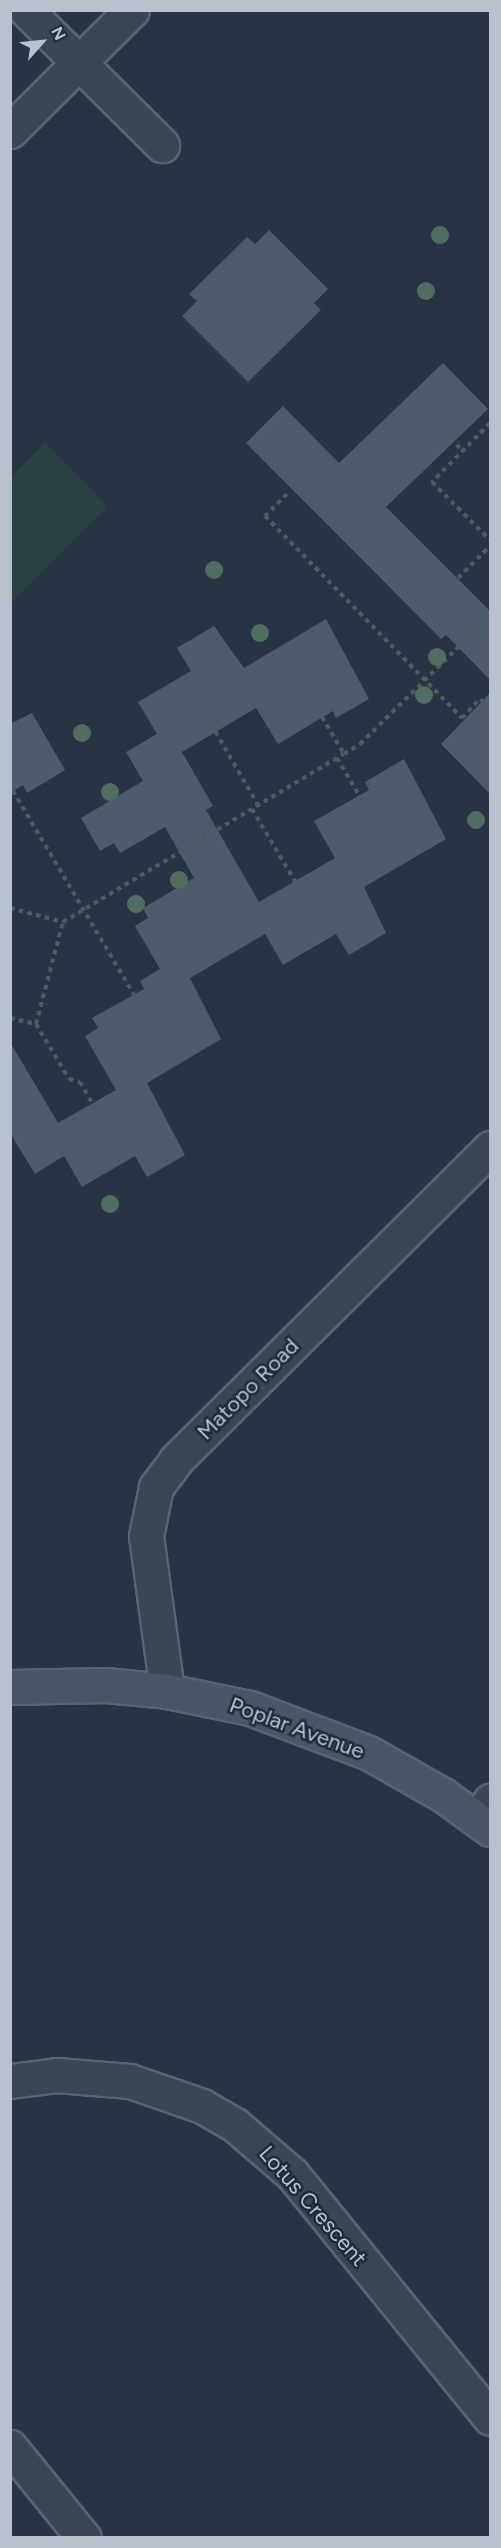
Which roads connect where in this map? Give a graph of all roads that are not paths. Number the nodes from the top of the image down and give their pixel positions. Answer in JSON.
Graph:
{"nodes":[{"id":1,"x":26,"y":10,"type":"edge"},
{"id":2,"x":132,"y":10,"type":"edge"},
{"id":3,"x":78,"y":64,"type":"junction"},
{"id":4,"x":10,"y":131,"type":"edge"},
{"id":5,"x":162,"y":145,"type":"dead end"},
{"id":6,"x":490,"y":1148,"type":"edge"},
{"id":7,"x":10,"y":1687,"type":"edge"},
{"id":8,"x":167,"y":1691,"type":"junction"},
{"id":9,"x":486,"y":1816,"type":"edge"},
{"id":10,"x":10,"y":2081,"type":"edge"},
{"id":11,"x":490,"y":2418,"type":"edge"},
{"id":12,"x":10,"y":2447,"type":"edge"},
{"id":13,"x":84,"y":2538,"type":"edge"}],
"edges":[{"from":1,"to":3,"type":"street"},
{"from":2,"to":3,"type":"street"},
{"from":3,"to":4,"type":"street"},
{"from":3,"to":5,"type":"street"},
{"from":6,"to":8,"type":"street","name":"Matopo Road"},
{"from":7,"to":8,"type":"street","name":"Poplar Avenue"},
{"from":8,"to":9,"type":"street","name":"Poplar Avenue"},
{"from":10,"to":11,"type":"street","name":"Lotus Crescent"},
{"from":12,"to":13,"type":"street"}]}
